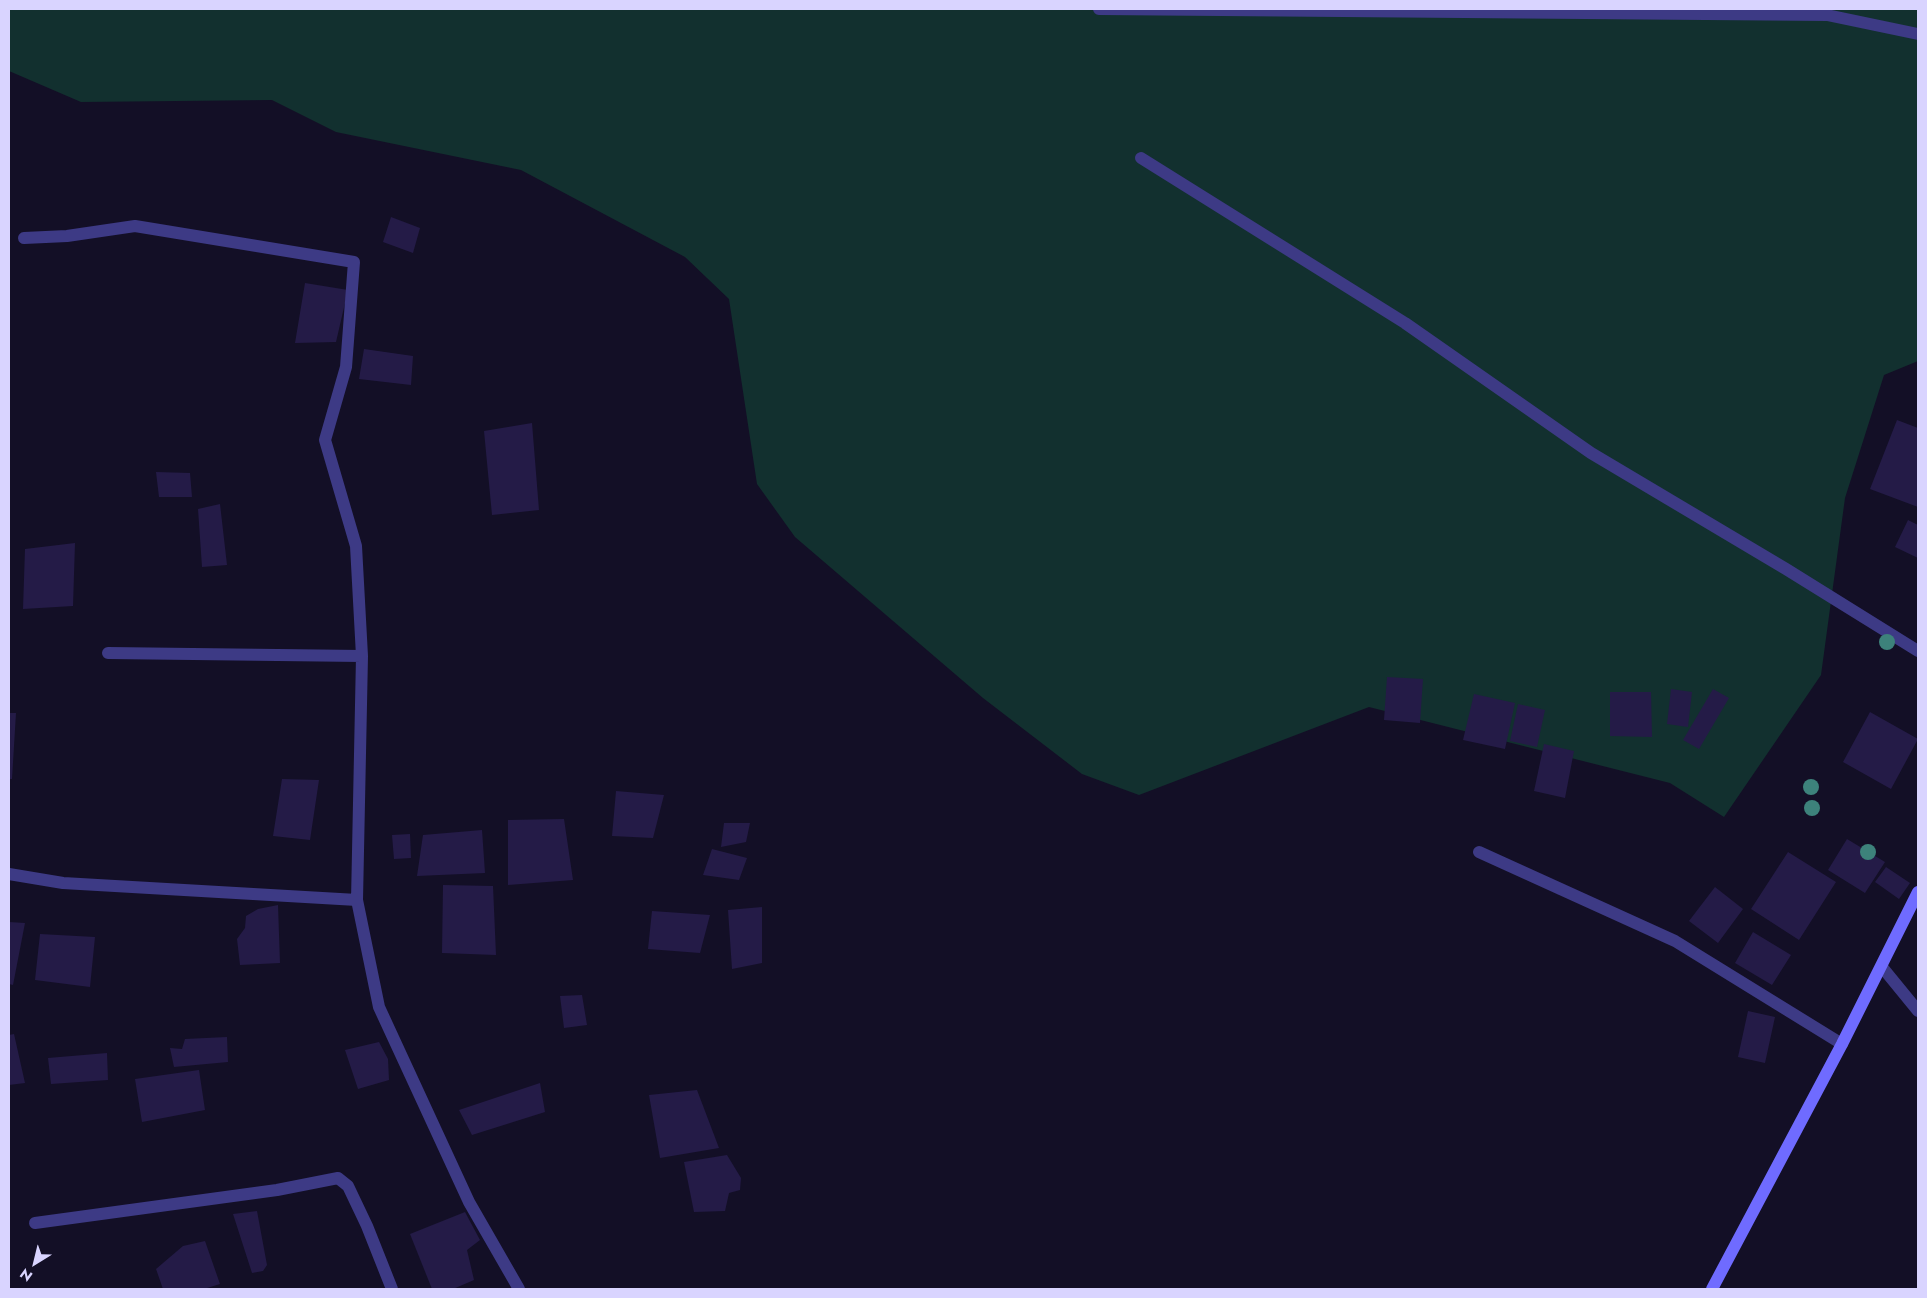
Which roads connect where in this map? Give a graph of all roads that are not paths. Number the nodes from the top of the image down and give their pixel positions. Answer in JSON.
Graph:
{"nodes":[{"id":1,"x":1100,"y":9,"type":"edge"},
{"id":2,"x":1826,"y":12,"type":"edge"},
{"id":3,"x":1918,"y":34,"type":"edge"},
{"id":4,"x":1141,"y":158,"type":"dead end"},
{"id":5,"x":24,"y":238,"type":"dead end"},
{"id":6,"x":1918,"y":651,"type":"edge"},
{"id":7,"x":108,"y":653,"type":"dead end"},
{"id":8,"x":362,"y":656,"type":"junction"},
{"id":9,"x":1479,"y":852,"type":"dead end"},
{"id":10,"x":9,"y":874,"type":"edge"},
{"id":11,"x":1918,"y":892,"type":"edge"},
{"id":12,"x":357,"y":900,"type":"junction"},
{"id":13,"x":1882,"y":967,"type":"junction"},
{"id":14,"x":1918,"y":1010,"type":"edge"},
{"id":15,"x":1842,"y":1044,"type":"junction"},
{"id":16,"x":35,"y":1224,"type":"dead end"},
{"id":17,"x":392,"y":1289,"type":"edge"},
{"id":18,"x":519,"y":1289,"type":"edge"},
{"id":19,"x":1712,"y":1289,"type":"edge"}],
"edges":[{"from":1,"to":2,"type":"street"},
{"from":2,"to":3,"type":"street"},
{"from":4,"to":6,"type":"street"},
{"from":5,"to":8,"type":"street"},
{"from":7,"to":8,"type":"street"},
{"from":8,"to":12,"type":"street"},
{"from":9,"to":15,"type":"street"},
{"from":10,"to":12,"type":"street"},
{"from":11,"to":13,"type":"street"},
{"from":12,"to":18,"type":"street"},
{"from":13,"to":14,"type":"street"},
{"from":13,"to":15,"type":"street"},
{"from":15,"to":19,"type":"street"},
{"from":16,"to":17,"type":"street"}]}
